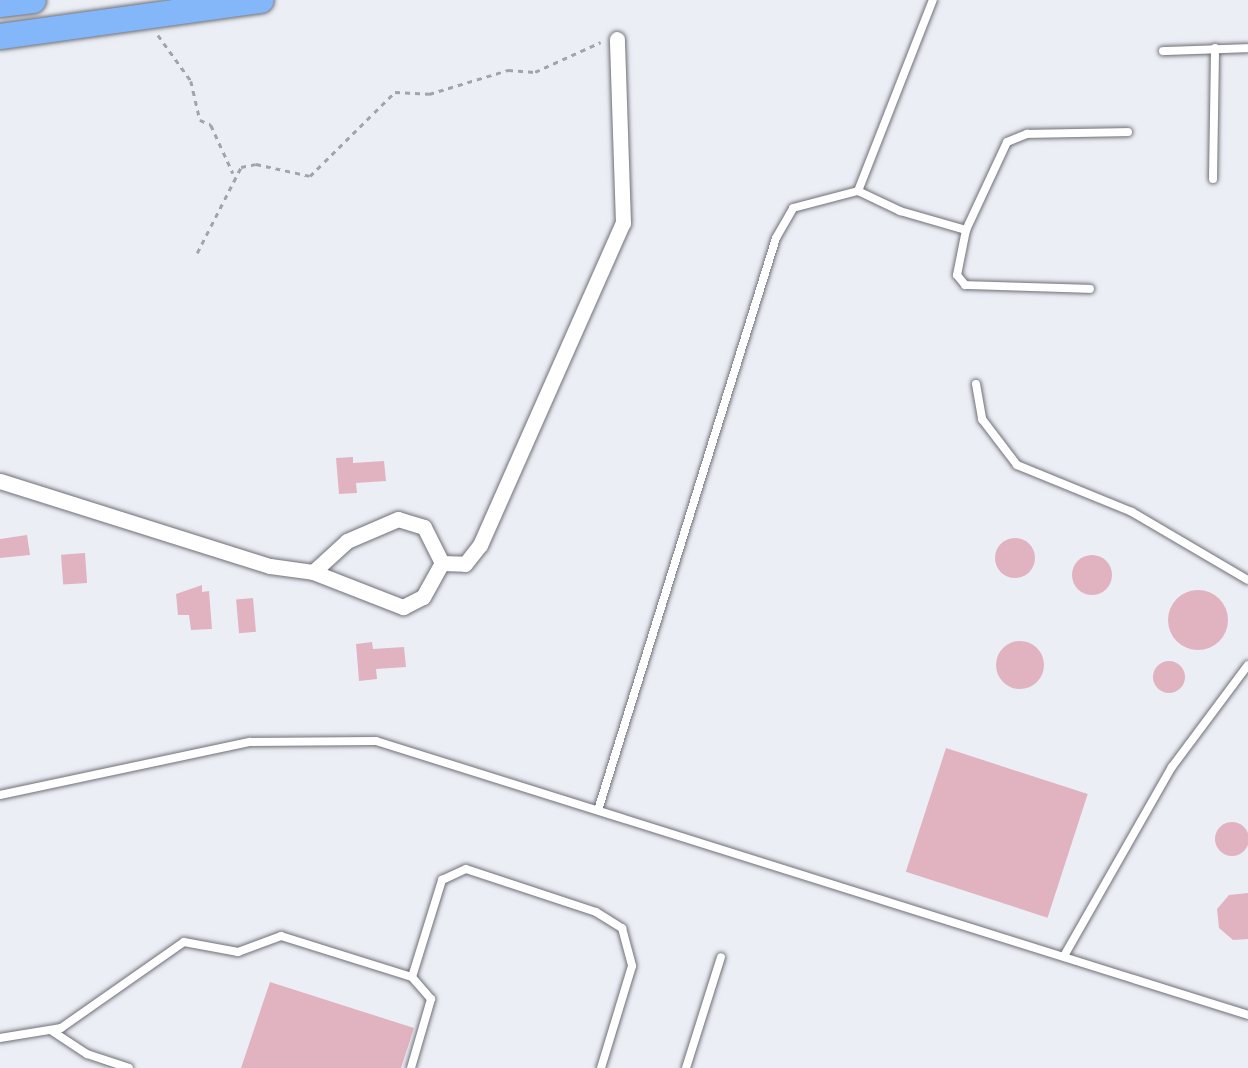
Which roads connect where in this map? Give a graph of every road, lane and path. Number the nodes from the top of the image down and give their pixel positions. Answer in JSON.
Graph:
{"nodes":[{"id":1,"x":33,"y":0,"type":"edge"},
{"id":2,"x":261,"y":0,"type":"edge"},
{"id":3,"x":932,"y":0,"type":"edge"},
{"id":4,"x":0,"y":4,"type":"edge"},
{"id":5,"x":147,"y":16,"type":"junction"},
{"id":6,"x":0,"y":36,"type":"edge"},
{"id":7,"x":616,"y":40,"type":"joint"},
{"id":8,"x":1215,"y":48,"type":"junction"},
{"id":9,"x":1248,"y":48,"type":"edge"},
{"id":10,"x":1163,"y":51,"type":"dead end"},
{"id":11,"x":1128,"y":132,"type":"dead end"},
{"id":12,"x":233,"y":174,"type":"junction"},
{"id":13,"x":1213,"y":178,"type":"dead end"},
{"id":14,"x":858,"y":191,"type":"junction"},
{"id":15,"x":966,"y":230,"type":"junction"},
{"id":16,"x":197,"y":254,"type":"dead end"},
{"id":17,"x":1090,"y":289,"type":"dead end"},
{"id":18,"x":976,"y":384,"type":"dead end"},
{"id":19,"x":0,"y":480,"type":"edge"},
{"id":20,"x":442,"y":563,"type":"junction"},
{"id":21,"x":314,"y":572,"type":"junction"},
{"id":22,"x":1248,"y":580,"type":"edge"},
{"id":23,"x":1248,"y":665,"type":"edge"},
{"id":24,"x":0,"y":795,"type":"edge"},
{"id":25,"x":599,"y":807,"type":"junction"},
{"id":26,"x":1064,"y":956,"type":"junction"},
{"id":27,"x":721,"y":957,"type":"dead end"},
{"id":28,"x":412,"y":977,"type":"junction"},
{"id":29,"x":1248,"y":1016,"type":"edge"},
{"id":30,"x":52,"y":1031,"type":"junction"},
{"id":31,"x":0,"y":1038,"type":"edge"},
{"id":32,"x":128,"y":1068,"type":"edge"},
{"id":33,"x":411,"y":1068,"type":"edge"},
{"id":34,"x":601,"y":1068,"type":"edge"},
{"id":35,"x":686,"y":1068,"type":"edge"}],
"edges":[{"from":1,"to":4,"type":"highway"},
{"from":2,"to":5,"type":"highway"},
{"from":3,"to":14,"type":"lane"},
{"from":5,"to":6,"type":"highway"},
{"from":5,"to":12,"type":"path"},
{"from":7,"to":12,"type":"path"},
{"from":7,"to":20,"type":"street"},
{"from":8,"to":9,"type":"lane"},
{"from":8,"to":10,"type":"lane"},
{"from":8,"to":13,"type":"lane"},
{"from":11,"to":15,"type":"lane"},
{"from":12,"to":16,"type":"path"},
{"from":14,"to":15,"type":"lane"},
{"from":14,"to":25,"type":"lane"},
{"from":15,"to":17,"type":"lane"},
{"from":18,"to":22,"type":"lane"},
{"from":19,"to":21,"type":"street"},
{"from":20,"to":21,"type":"street"},
{"from":20,"to":21,"type":"street"},
{"from":23,"to":26,"type":"lane"},
{"from":24,"to":25,"type":"lane"},
{"from":25,"to":26,"type":"lane"},
{"from":26,"to":29,"type":"lane"},
{"from":27,"to":35,"type":"lane"},
{"from":28,"to":30,"type":"lane"},
{"from":28,"to":33,"type":"lane"},
{"from":28,"to":34,"type":"lane"},
{"from":30,"to":31,"type":"lane"},
{"from":30,"to":32,"type":"lane"}]}
